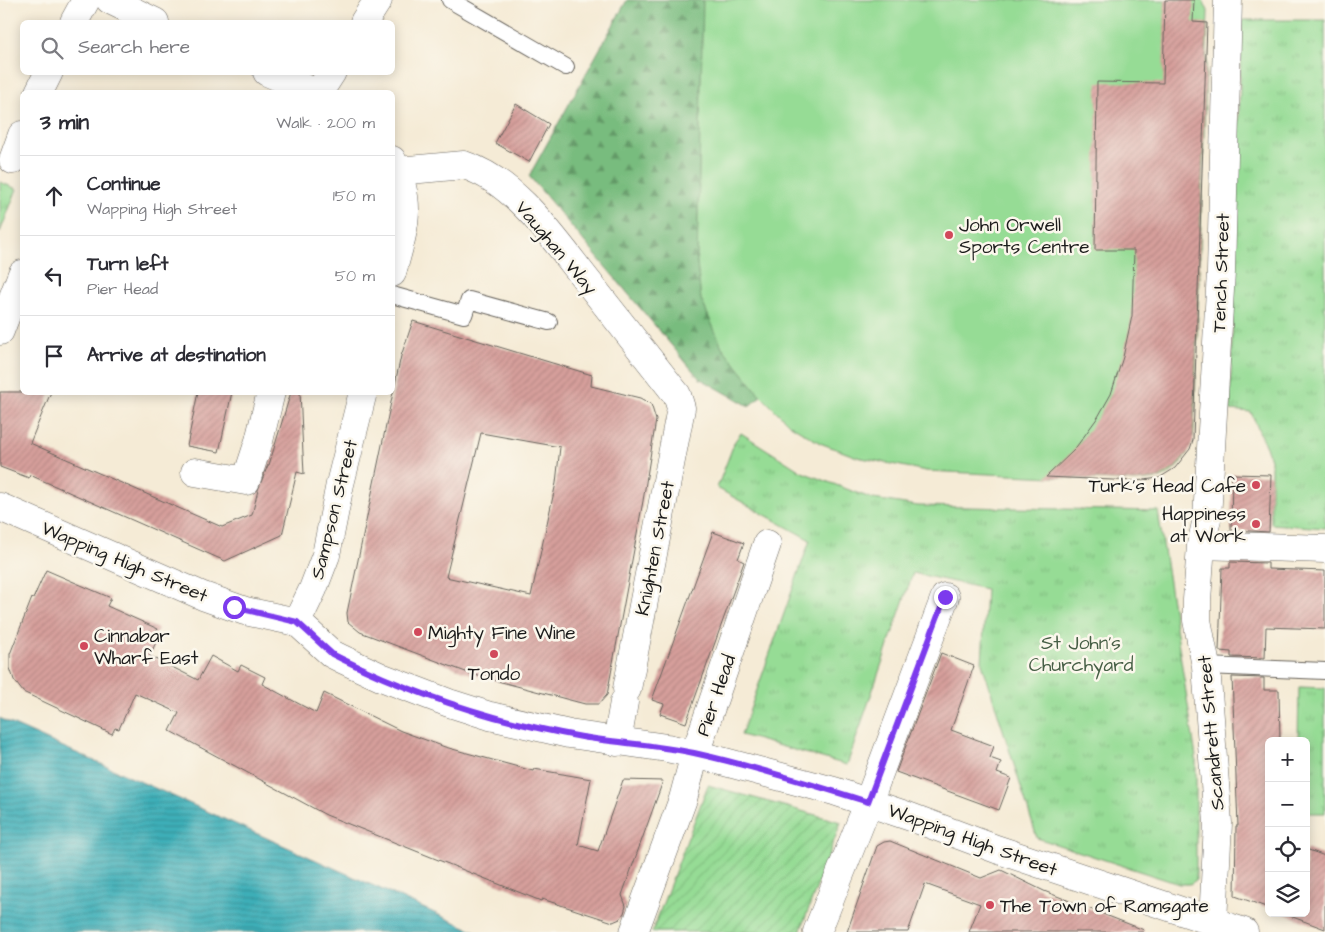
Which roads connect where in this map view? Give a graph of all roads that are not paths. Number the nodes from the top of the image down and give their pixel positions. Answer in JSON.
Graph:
{"nodes":[{"id":1,"x":86,"y":0,"type":"edge"},
{"id":2,"x":110,"y":0,"type":"edge"},
{"id":3,"x":378,"y":0,"type":"edge"},
{"id":4,"x":450,"y":0,"type":"edge"},
{"id":5,"x":1228,"y":0,"type":"edge"},
{"id":6,"x":75,"y":20,"type":"edge"},
{"id":7,"x":151,"y":20,"type":"edge"},
{"id":8,"x":365,"y":20,"type":"edge"},
{"id":9,"x":566,"y":67,"type":"dead end"},
{"id":10,"x":48,"y":75,"type":"edge"},
{"id":11,"x":274,"y":75,"type":"edge"},
{"id":12,"x":330,"y":75,"type":"edge"},
{"id":13,"x":40,"y":90,"type":"edge"},
{"id":14,"x":309,"y":90,"type":"edge"},
{"id":15,"x":319,"y":90,"type":"edge"},
{"id":16,"x":20,"y":140,"type":"edge"},
{"id":17,"x":12,"y":161,"type":"edge"},
{"id":18,"x":395,"y":165,"type":"edge"},
{"id":19,"x":395,"y":260,"type":"edge"},
{"id":20,"x":20,"y":279,"type":"edge"},
{"id":21,"x":395,"y":296,"type":"edge"},
{"id":22,"x":549,"y":322,"type":"dead end"},
{"id":23,"x":0,"y":331,"type":"edge"},
{"id":24,"x":270,"y":395,"type":"edge"},
{"id":25,"x":362,"y":395,"type":"edge"},
{"id":26,"x":681,"y":408,"type":"joint"},
{"id":27,"x":195,"y":472,"type":"dead end"},
{"id":28,"x":0,"y":507,"type":"edge"},
{"id":29,"x":767,"y":544,"type":"dead end"},
{"id":30,"x":1201,"y":544,"type":"junction"},
{"id":31,"x":1325,"y":548,"type":"edge"},
{"id":32,"x":945,"y":597,"type":"dead end"},
{"id":33,"x":297,"y":622,"type":"junction"},
{"id":34,"x":1206,"y":666,"type":"junction"},
{"id":35,"x":1325,"y":671,"type":"edge"},
{"id":36,"x":617,"y":742,"type":"junction"},
{"id":37,"x":695,"y":754,"type":"junction"},
{"id":38,"x":868,"y":802,"type":"junction"},
{"id":39,"x":1230,"y":928,"type":"edge"},
{"id":40,"x":634,"y":932,"type":"edge"},
{"id":41,"x":818,"y":932,"type":"edge"}],
"edges":[{"from":1,"to":6,"type":"street"},
{"from":2,"to":7,"type":"street"},
{"from":3,"to":8,"type":"street"},
{"from":4,"to":9,"type":"lane"},
{"from":5,"to":30,"type":"street","name":"Tench Street"},
{"from":10,"to":13,"type":"street"},
{"from":11,"to":14,"type":"street"},
{"from":12,"to":15,"type":"street"},
{"from":16,"to":17,"type":"street"},
{"from":18,"to":19,"type":"street"},
{"from":18,"to":26,"type":"street","name":"Vaughan Way"},
{"from":20,"to":23,"type":"street"},
{"from":21,"to":22,"type":"lane"},
{"from":24,"to":27,"type":"street"},
{"from":25,"to":33,"type":"street","name":"Sampson Street"},
{"from":26,"to":36,"type":"street","name":"Knighten Street"},
{"from":28,"to":33,"type":"street","name":"Wapping High Street"},
{"from":29,"to":37,"type":"street","name":"Pier Head"},
{"from":30,"to":31,"type":"street"},
{"from":30,"to":34,"type":"street","name":"Scandrett Street"},
{"from":32,"to":38,"type":"street"},
{"from":33,"to":36,"type":"street","name":"Wapping High Street"},
{"from":34,"to":35,"type":"lane"},
{"from":34,"to":39,"type":"street","name":"Scandrett Street"},
{"from":36,"to":37,"type":"street","name":"Wapping High Street"},
{"from":37,"to":38,"type":"street","name":"Wapping High Street"},
{"from":37,"to":40,"type":"street","name":"Pier Head"},
{"from":38,"to":39,"type":"street","name":"Wapping High Street"},
{"from":38,"to":41,"type":"street"}]}
